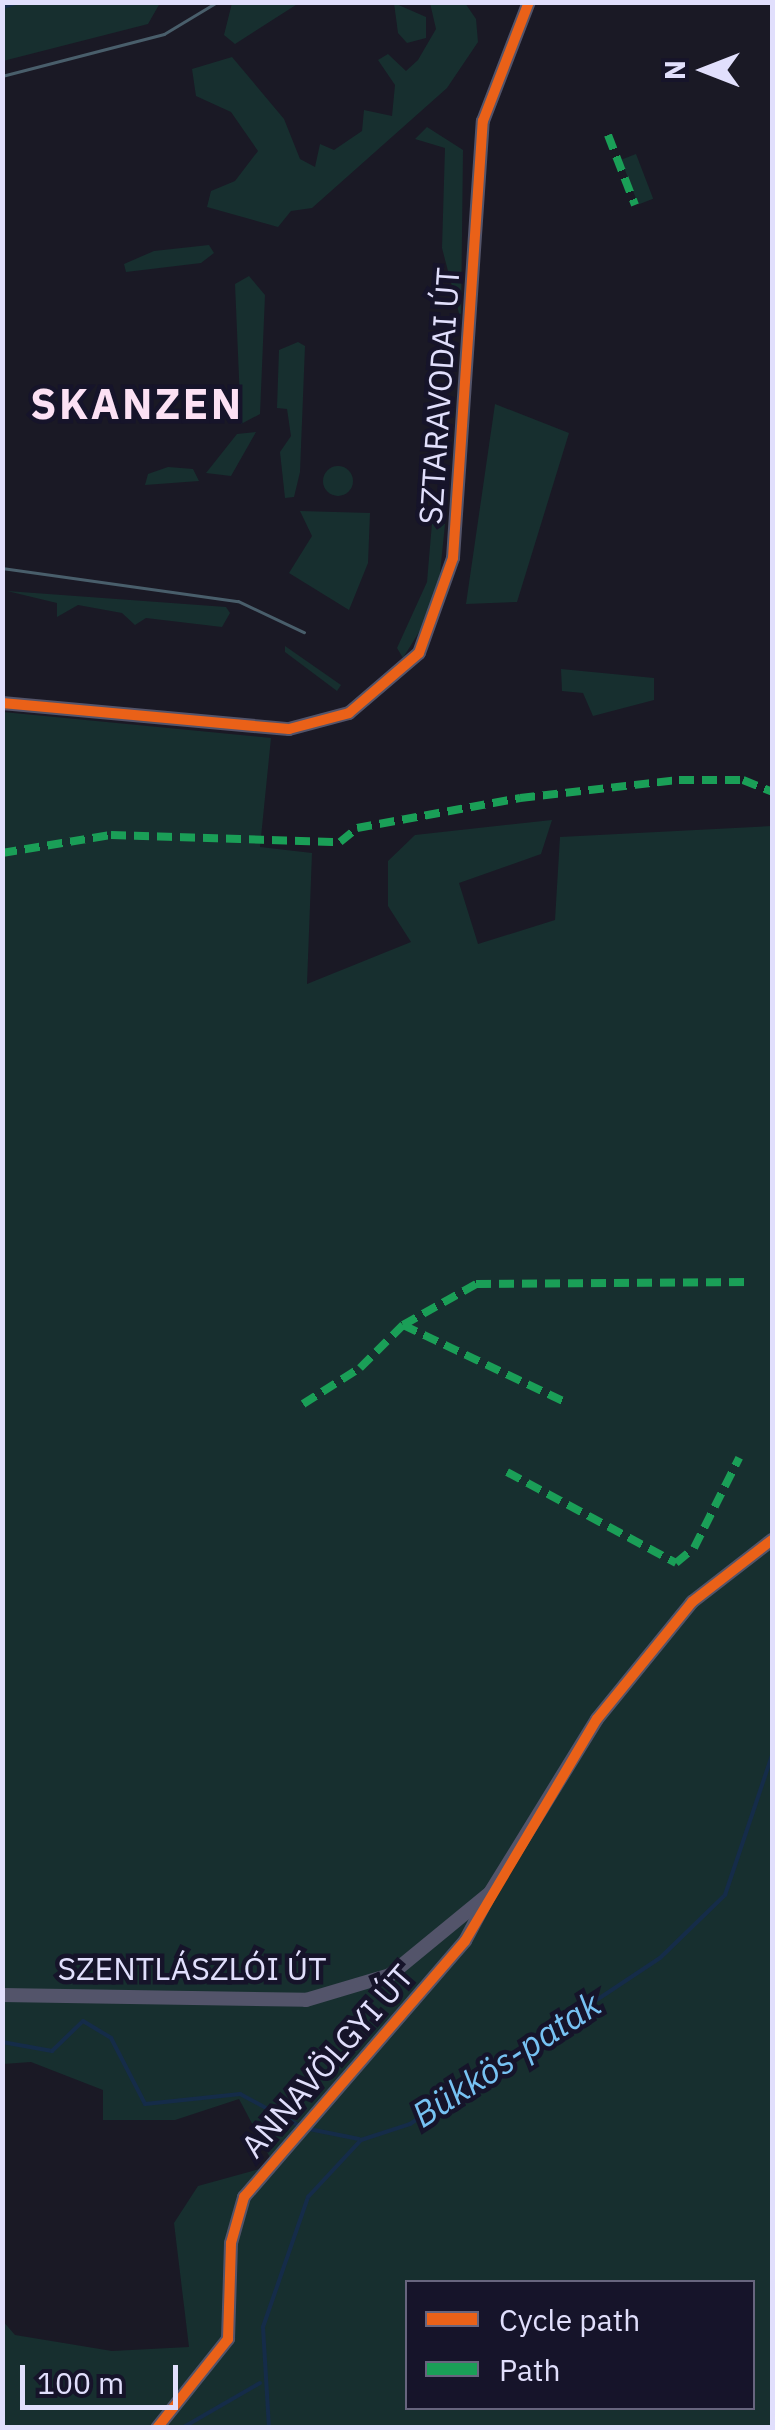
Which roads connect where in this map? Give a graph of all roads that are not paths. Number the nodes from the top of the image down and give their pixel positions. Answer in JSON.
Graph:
{"nodes":[{"id":1,"x":529,"y":2,"type":"edge"},
{"id":2,"x":2,"y":703,"type":"edge"},
{"id":3,"x":772,"y":1540,"type":"edge"},
{"id":4,"x":490,"y":1893,"type":"junction"},
{"id":5,"x":2,"y":1995,"type":"edge"},
{"id":6,"x":157,"y":2428,"type":"edge"}],
"edges":[{"from":1,"to":2,"type":"street","name":"SZTARAVODAI ÚT"},
{"from":3,"to":4,"type":"street","name":"SZENTLÁSZLÓI ÚT"},
{"from":4,"to":5,"type":"street","name":"SZENTLÁSZLÓI ÚT"},
{"from":4,"to":6,"type":"street","name":"ANNAVÖLGYI ÚT"}]}
